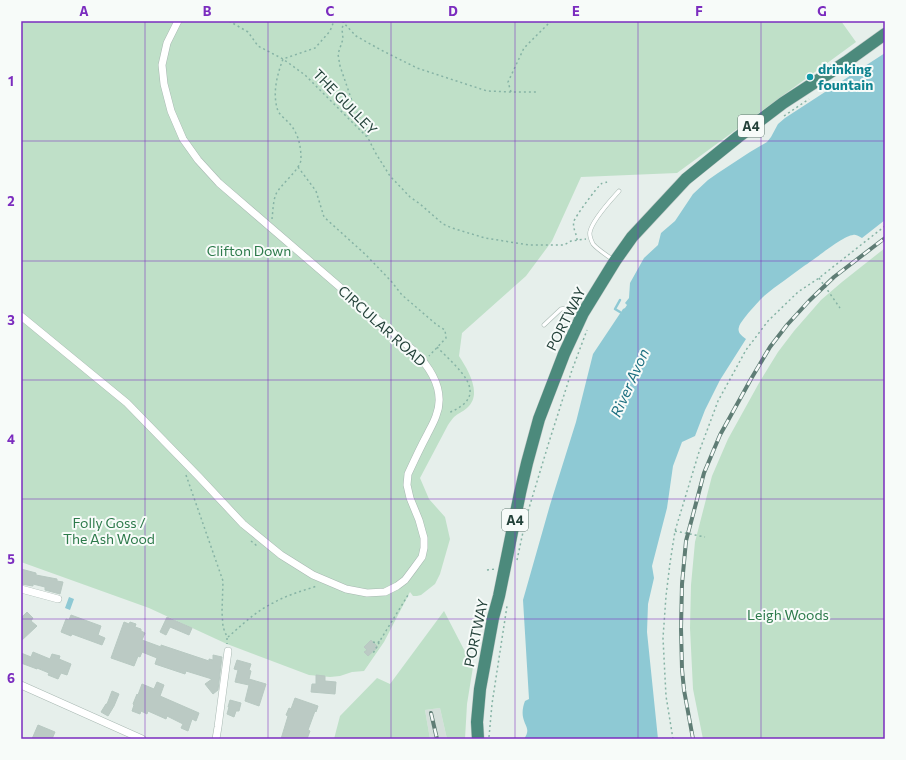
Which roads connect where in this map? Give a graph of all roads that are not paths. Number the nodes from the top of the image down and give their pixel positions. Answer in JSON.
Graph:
{"nodes":[{"id":1,"x":178,"y":21,"type":"edge"},
{"id":2,"x":885,"y":34,"type":"edge"},
{"id":3,"x":619,"y":191,"type":"dead end"},
{"id":4,"x":615,"y":261,"type":"junction"},
{"id":5,"x":583,"y":313,"type":"junction"},
{"id":6,"x":21,"y":316,"type":"edge"},
{"id":7,"x":544,"y":325,"type":"dead end"},
{"id":8,"x":21,"y":589,"type":"edge"},
{"id":9,"x":58,"y":599,"type":"dead end"},
{"id":10,"x":228,"y":651,"type":"road end"},
{"id":11,"x":21,"y":685,"type":"edge"},
{"id":12,"x":142,"y":739,"type":"edge"},
{"id":13,"x":216,"y":739,"type":"edge"},
{"id":14,"x":478,"y":739,"type":"edge"}],
"edges":[{"from":1,"to":6,"type":"street","name":"CIRCULAR ROAD"},
{"from":2,"to":4,"type":"highway","name":"PORTWAY","number":"A4"},
{"from":3,"to":4,"type":"lane"},
{"from":4,"to":5,"type":"highway","name":"PORTWAY","number":"A4"},
{"from":5,"to":7,"type":"lane"},
{"from":5,"to":14,"type":"highway","name":"PORTWAY","number":"A4"},
{"from":8,"to":9,"type":"street"},
{"from":10,"to":13,"type":"street"},
{"from":11,"to":12,"type":"street"}]}
